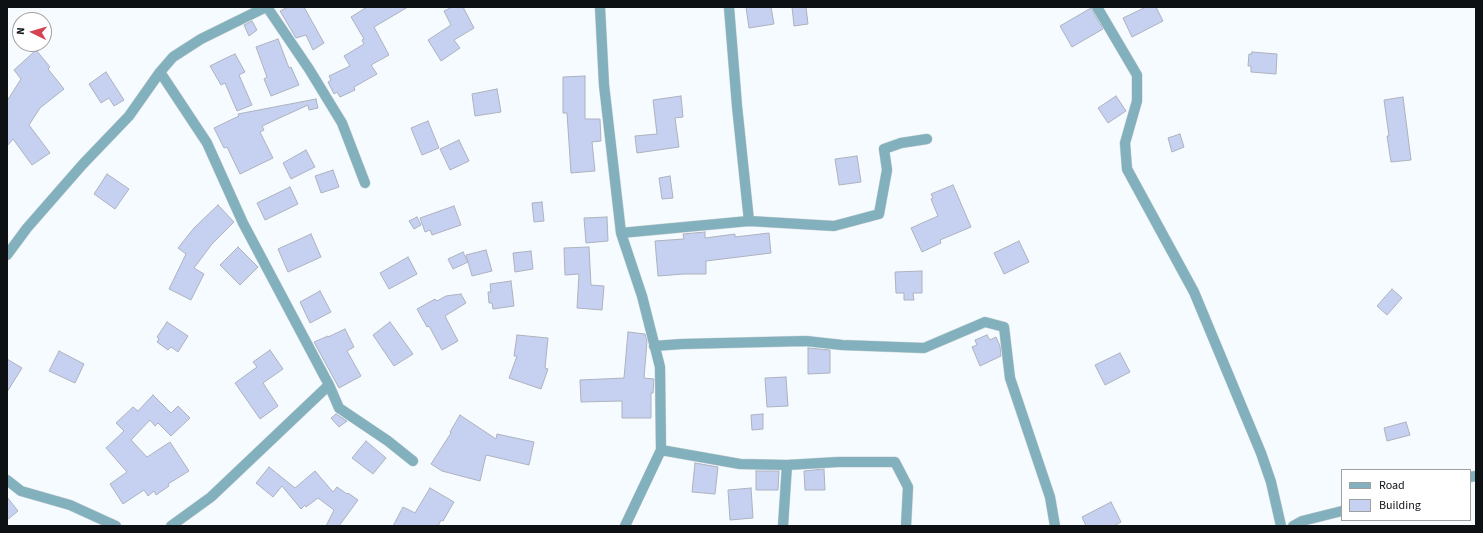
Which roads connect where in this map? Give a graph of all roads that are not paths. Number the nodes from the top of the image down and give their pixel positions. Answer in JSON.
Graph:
{"nodes":[{"id":1,"x":266,"y":7,"type":"edge"},
{"id":2,"x":600,"y":7,"type":"edge"},
{"id":3,"x":729,"y":7,"type":"edge"},
{"id":4,"x":1097,"y":7,"type":"edge"},
{"id":5,"x":160,"y":72,"type":"junction"},
{"id":6,"x":928,"y":140,"type":"dead end"},
{"id":7,"x":366,"y":183,"type":"dead end"},
{"id":8,"x":749,"y":221,"type":"junction"},
{"id":9,"x":620,"y":233,"type":"junction"},
{"id":10,"x":7,"y":255,"type":"edge"},
{"id":11,"x":654,"y":346,"type":"junction"},
{"id":12,"x":329,"y":385,"type":"junction"},
{"id":13,"x":661,"y":450,"type":"junction"},
{"id":14,"x":413,"y":461,"type":"dead end"},
{"id":15,"x":786,"y":465,"type":"junction"},
{"id":16,"x":7,"y":480,"type":"edge"},
{"id":17,"x":1341,"y":511,"type":"edge"},
{"id":18,"x":116,"y":526,"type":"edge"},
{"id":19,"x":171,"y":526,"type":"edge"},
{"id":20,"x":625,"y":526,"type":"edge"},
{"id":21,"x":783,"y":526,"type":"edge"},
{"id":22,"x":906,"y":526,"type":"edge"},
{"id":23,"x":1055,"y":526,"type":"edge"},
{"id":24,"x":1282,"y":526,"type":"edge"},
{"id":25,"x":1293,"y":526,"type":"edge"}],
"edges":[{"from":1,"to":5,"type":"street"},
{"from":1,"to":7,"type":"street"},
{"from":2,"to":9,"type":"street"},
{"from":3,"to":8,"type":"street"},
{"from":4,"to":24,"type":"street"},
{"from":5,"to":10,"type":"street"},
{"from":5,"to":12,"type":"street"},
{"from":6,"to":8,"type":"street"},
{"from":8,"to":9,"type":"street"},
{"from":9,"to":11,"type":"street"},
{"from":11,"to":13,"type":"street"},
{"from":11,"to":23,"type":"street"},
{"from":12,"to":14,"type":"street"},
{"from":12,"to":19,"type":"street"},
{"from":13,"to":15,"type":"street"},
{"from":13,"to":20,"type":"street"},
{"from":15,"to":21,"type":"street"},
{"from":15,"to":22,"type":"street"},
{"from":16,"to":18,"type":"street"},
{"from":17,"to":25,"type":"street"}]}
